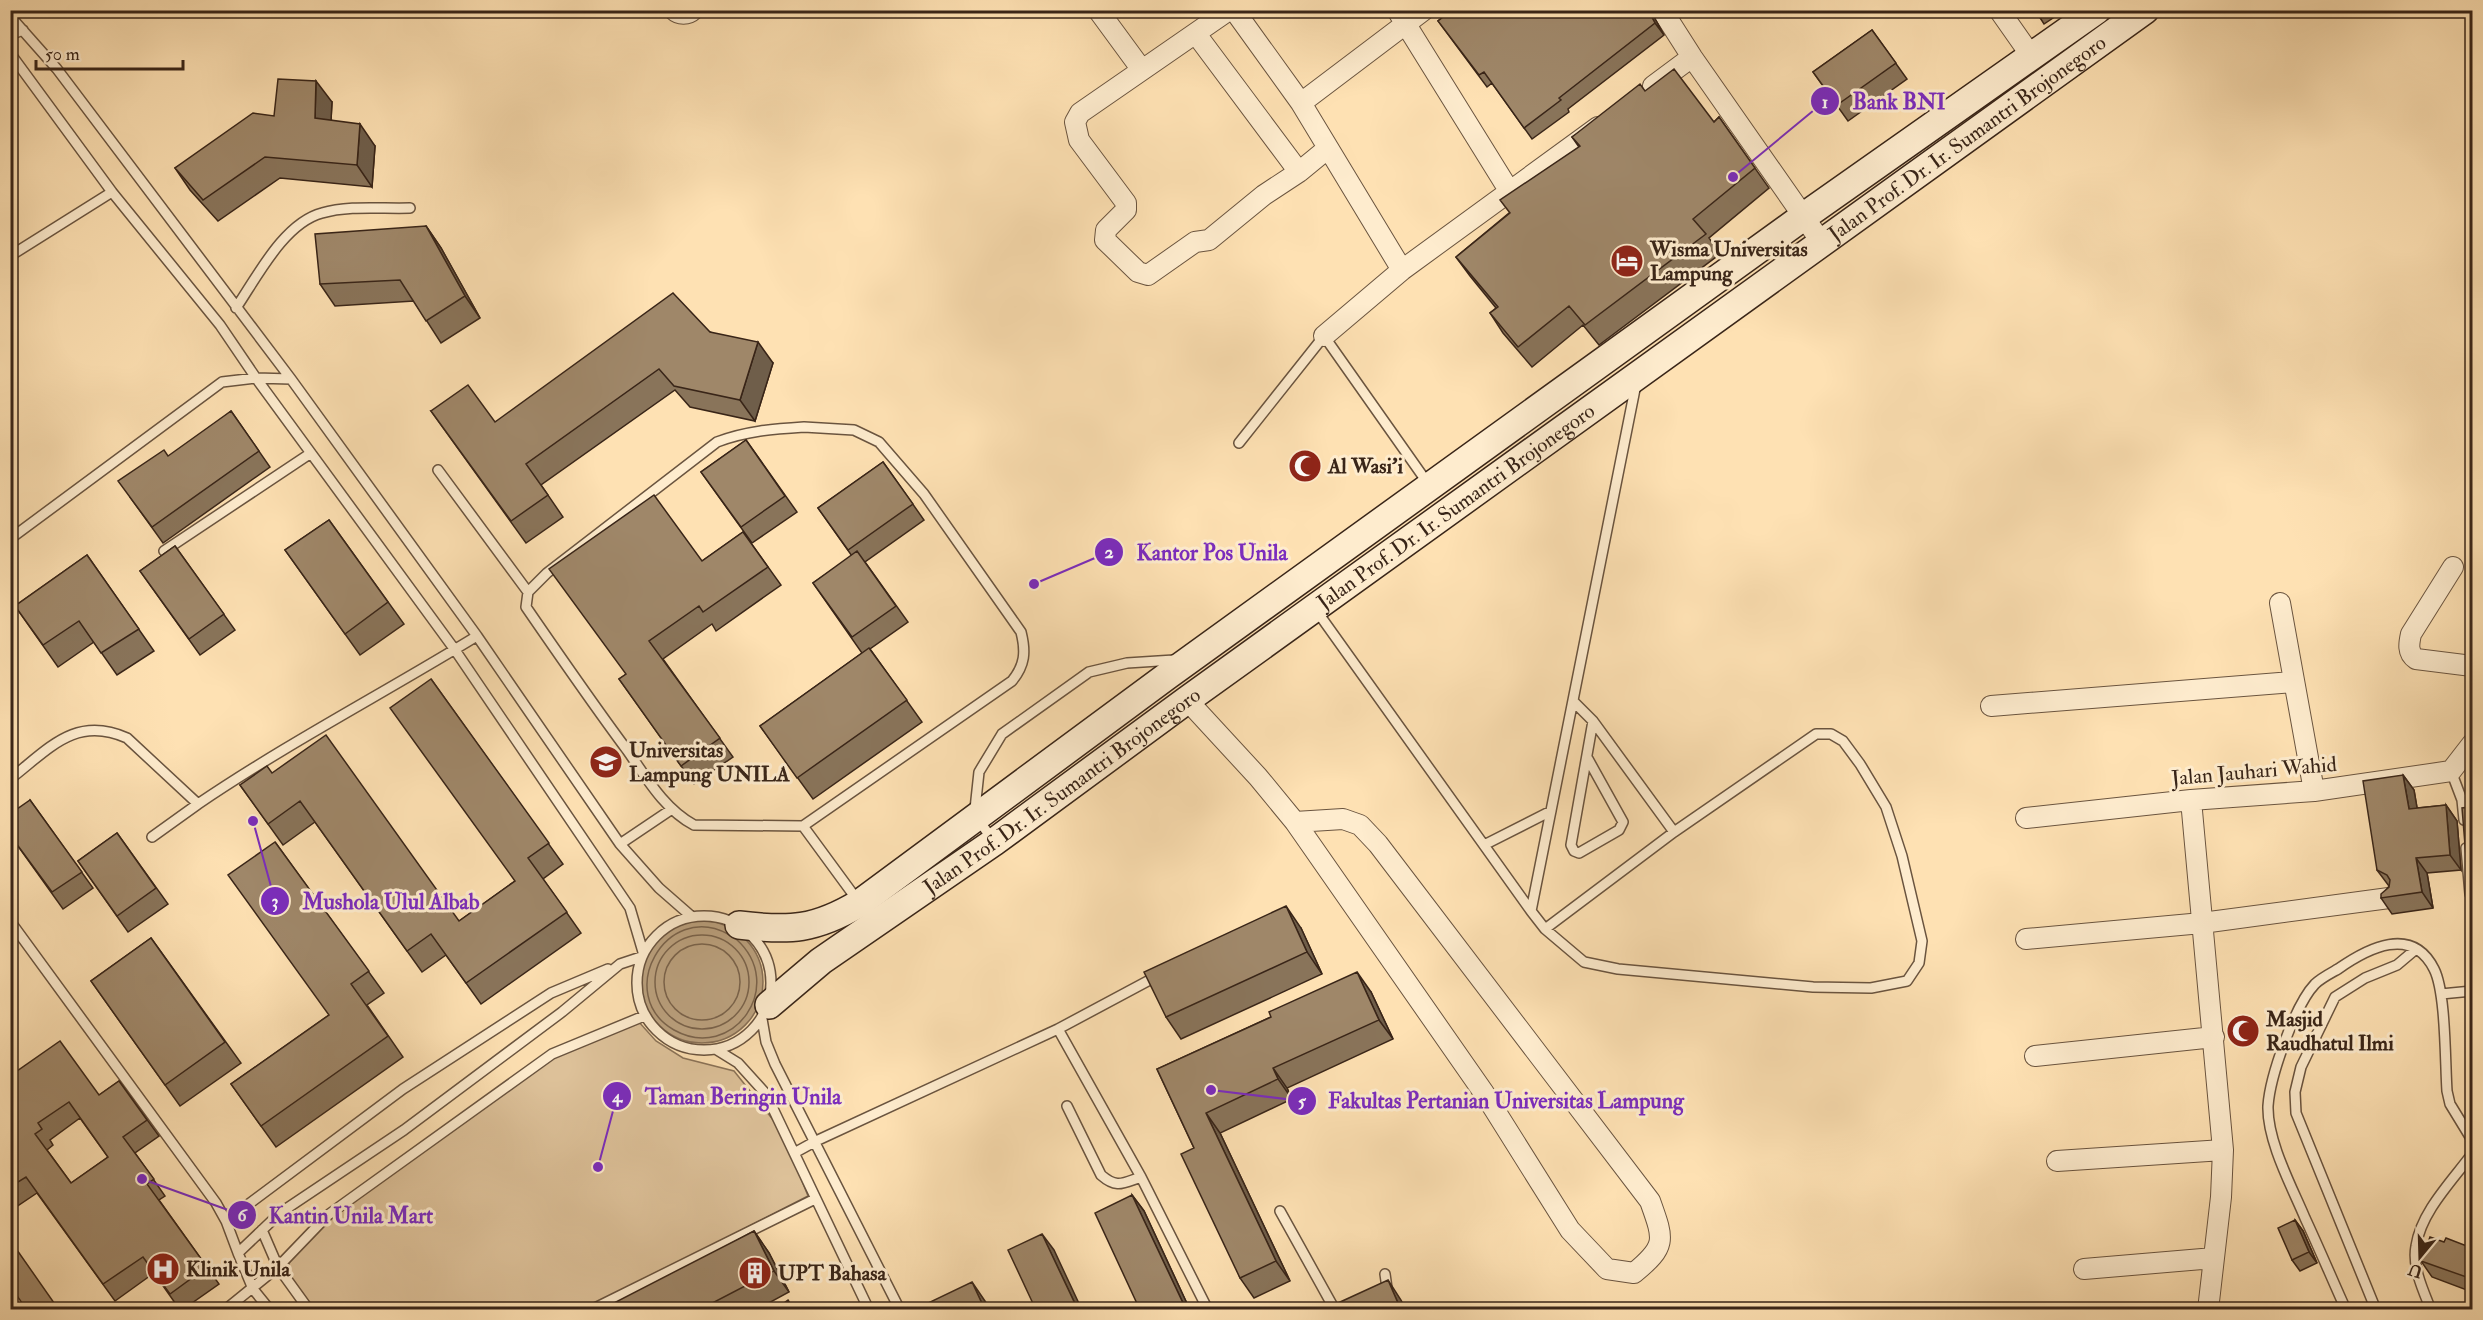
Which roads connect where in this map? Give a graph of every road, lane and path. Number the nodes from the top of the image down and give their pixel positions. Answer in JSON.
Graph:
{"nodes":[{"id":1,"x":674,"y":10,"type":"edge"},
{"id":2,"x":693,"y":10,"type":"edge"},
{"id":3,"x":1098,"y":10,"type":"edge"},
{"id":4,"x":1229,"y":10,"type":"edge"},
{"id":5,"x":1234,"y":10,"type":"edge"},
{"id":6,"x":1425,"y":10,"type":"edge"},
{"id":7,"x":1662,"y":10,"type":"edge"},
{"id":8,"x":1999,"y":10,"type":"edge"},
{"id":9,"x":2097,"y":10,"type":"edge"},
{"id":10,"x":2145,"y":10,"type":"edge"},
{"id":11,"x":10,"y":16,"type":"edge"},
{"id":12,"x":1402,"y":17,"type":"edge"},
{"id":13,"x":23,"y":30,"type":"junction"},
{"id":14,"x":1196,"y":34,"type":"junction"},
{"id":15,"x":10,"y":35,"type":"edge"},
{"id":16,"x":10,"y":53,"type":"edge"},
{"id":17,"x":1692,"y":57,"type":"junction"},
{"id":18,"x":2032,"y":57,"type":"junction"},
{"id":19,"x":1142,"y":70,"type":"junction"},
{"id":20,"x":1634,"y":100,"type":"edge"},
{"id":21,"x":1300,"y":103,"type":"junction"},
{"id":22,"x":1615,"y":114,"type":"edge"},
{"id":23,"x":1327,"y":148,"type":"junction"},
{"id":24,"x":1299,"y":172,"type":"junction"},
{"id":25,"x":112,"y":192,"type":"junction"},
{"id":26,"x":1510,"y":192,"type":"junction"},
{"id":27,"x":410,"y":208,"type":"dead end"},
{"id":28,"x":1803,"y":217,"type":"junction"},
{"id":29,"x":1822,"y":243,"type":"junction"},
{"id":30,"x":10,"y":256,"type":"edge"},
{"id":31,"x":1402,"y":270,"type":"junction"},
{"id":32,"x":236,"y":308,"type":"junction"},
{"id":33,"x":1324,"y":336,"type":"junction"},
{"id":34,"x":1637,"y":376,"type":"junction"},
{"id":35,"x":256,"y":378,"type":"junction"},
{"id":36,"x":291,"y":379,"type":"junction"},
{"id":37,"x":1239,"y":443,"type":"dead end"},
{"id":38,"x":311,"y":453,"type":"junction"},
{"id":39,"x":438,"y":470,"type":"dead end"},
{"id":40,"x":1430,"y":487,"type":"junction"},
{"id":41,"x":1447,"y":512,"type":"junction"},
{"id":42,"x":10,"y":538,"type":"edge"},
{"id":43,"x":164,"y":551,"type":"edge"},
{"id":44,"x":2453,"y":567,"type":"dead end"},
{"id":45,"x":528,"y":592,"type":"junction"},
{"id":46,"x":2280,"y":603,"type":"dead end"},
{"id":47,"x":1315,"y":608,"type":"junction"},
{"id":48,"x":477,"y":636,"type":"junction"},
{"id":49,"x":455,"y":650,"type":"junction"},
{"id":50,"x":1193,"y":658,"type":"junction"},
{"id":51,"x":2472,"y":666,"type":"edge"},
{"id":52,"x":2293,"y":682,"type":"junction"},
{"id":53,"x":1187,"y":700,"type":"junction"},
{"id":54,"x":1574,"y":701,"type":"junction"},
{"id":55,"x":1991,"y":705,"type":"dead end"},
{"id":56,"x":1593,"y":721,"type":"junction"},
{"id":57,"x":2472,"y":744,"type":"edge"},
{"id":58,"x":1588,"y":759,"type":"junction"},
{"id":59,"x":2451,"y":771,"type":"junction"},
{"id":60,"x":10,"y":779,"type":"edge"},
{"id":61,"x":2314,"y":791,"type":"junction"},
{"id":62,"x":2191,"y":800,"type":"junction"},
{"id":63,"x":2467,"y":800,"type":"edge"},
{"id":64,"x":198,"y":804,"type":"junction"},
{"id":65,"x":672,"y":809,"type":"junction"},
{"id":66,"x":1551,"y":811,"type":"junction"},
{"id":67,"x":984,"y":813,"type":"junction"},
{"id":68,"x":2026,"y":818,"type":"dead end"},
{"id":69,"x":1295,"y":822,"type":"junction"},
{"id":70,"x":803,"y":826,"type":"junction"},
{"id":71,"x":1674,"y":832,"type":"junction"},
{"id":72,"x":152,"y":837,"type":"dead end"},
{"id":73,"x":994,"y":842,"type":"junction"},
{"id":74,"x":620,"y":844,"type":"junction"},
{"id":75,"x":1484,"y":845,"type":"junction"},
{"id":76,"x":2470,"y":894,"type":"dead end"},
{"id":77,"x":2389,"y":898,"type":"edge"},
{"id":78,"x":860,"y":903,"type":"junction"},
{"id":79,"x":1531,"y":911,"type":"junction"},
{"id":80,"x":691,"y":916,"type":"junction"},
{"id":81,"x":10,"y":921,"type":"edge"},
{"id":82,"x":2202,"y":923,"type":"junction"},
{"id":83,"x":739,"y":925,"type":"junction"},
{"id":84,"x":1545,"y":929,"type":"junction"},
{"id":85,"x":2026,"y":939,"type":"dead end"},
{"id":86,"x":2416,"y":949,"type":"junction"},
{"id":87,"x":642,"y":955,"type":"junction"},
{"id":88,"x":620,"y":964,"type":"junction"},
{"id":89,"x":1163,"y":973,"type":"edge"},
{"id":90,"x":2472,"y":991,"type":"edge"},
{"id":91,"x":2441,"y":994,"type":"junction"},
{"id":92,"x":765,"y":1012,"type":"junction"},
{"id":93,"x":644,"y":1016,"type":"junction"},
{"id":94,"x":1058,"y":1029,"type":"junction"},
{"id":95,"x":2214,"y":1037,"type":"junction"},
{"id":96,"x":717,"y":1050,"type":"junction"},
{"id":97,"x":2035,"y":1056,"type":"dead end"},
{"id":98,"x":1067,"y":1106,"type":"dead end"},
{"id":99,"x":2472,"y":1140,"type":"edge"},
{"id":100,"x":816,"y":1141,"type":"junction"},
{"id":101,"x":2223,"y":1150,"type":"junction"},
{"id":102,"x":796,"y":1152,"type":"junction"},
{"id":103,"x":2472,"y":1154,"type":"edge"},
{"id":104,"x":2057,"y":1161,"type":"dead end"},
{"id":105,"x":1141,"y":1178,"type":"junction"},
{"id":106,"x":815,"y":1198,"type":"junction"},
{"id":107,"x":1280,"y":1210,"type":"dead end"},
{"id":108,"x":226,"y":1221,"type":"junction"},
{"id":109,"x":261,"y":1230,"type":"junction"},
{"id":110,"x":238,"y":1253,"type":"junction"},
{"id":111,"x":2214,"y":1258,"type":"junction"},
{"id":112,"x":278,"y":1267,"type":"junction"},
{"id":113,"x":2084,"y":1269,"type":"dead end"},
{"id":114,"x":1385,"y":1274,"type":"dead end"},
{"id":115,"x":253,"y":1289,"type":"junction"},
{"id":116,"x":1369,"y":1297,"type":"edge"},
{"id":117,"x":225,"y":1310,"type":"edge"},
{"id":118,"x":270,"y":1310,"type":"edge"},
{"id":119,"x":309,"y":1310,"type":"edge"},
{"id":120,"x":591,"y":1310,"type":"edge"},
{"id":121,"x":869,"y":1310,"type":"edge"},
{"id":122,"x":900,"y":1310,"type":"edge"},
{"id":123,"x":1208,"y":1310,"type":"edge"},
{"id":124,"x":1335,"y":1310,"type":"edge"},
{"id":125,"x":2208,"y":1310,"type":"edge"},
{"id":126,"x":2346,"y":1310,"type":"edge"},
{"id":127,"x":2376,"y":1310,"type":"edge"},
{"id":128,"x":2431,"y":1310,"type":"edge"}],
"edges":[{"from":1,"to":2,"type":"street"},
{"from":3,"to":19,"type":"street"},
{"from":4,"to":14,"type":"street"},
{"from":5,"to":21,"type":"street"},
{"from":6,"to":12,"type":"street"},
{"from":7,"to":17,"type":"street"},
{"from":8,"to":18,"type":"street"},
{"from":9,"to":18,"type":"street","name":"Jalan Prof. Dr. Ir. Sumantri Brojonegoro"},
{"from":10,"to":29,"type":"street","name":"Jalan Prof. Dr. Ir. Sumantri Brojonegoro"},
{"from":11,"to":13,"type":"lane"},
{"from":12,"to":21,"type":"street"},
{"from":12,"to":26,"type":"street"},
{"from":13,"to":15,"type":"lane"},
{"from":13,"to":32,"type":"lane"},
{"from":14,"to":19,"type":"street"},
{"from":14,"to":24,"type":"street"},
{"from":16,"to":25,"type":"lane"},
{"from":17,"to":20,"type":"street"},
{"from":17,"to":28,"type":"street"},
{"from":18,"to":28,"type":"street","name":"Jalan Prof. Dr. Ir. Sumantri Brojonegoro"},
{"from":19,"to":24,"type":"street"},
{"from":21,"to":23,"type":"street"},
{"from":22,"to":26,"type":"street"},
{"from":23,"to":24,"type":"street"},
{"from":23,"to":31,"type":"street"},
{"from":25,"to":30,"type":"lane"},
{"from":25,"to":35,"type":"lane"},
{"from":26,"to":31,"type":"street"},
{"from":27,"to":32,"type":"lane"},
{"from":28,"to":29,"type":"street"},
{"from":28,"to":40,"type":"street","name":"Jalan Prof. Dr. Ir. Sumantri Brojonegoro"},
{"from":29,"to":34,"type":"street","name":"Jalan Prof. Dr. Ir. Sumantri Brojonegoro"},
{"from":31,"to":33,"type":"street"},
{"from":32,"to":36,"type":"lane"},
{"from":33,"to":37,"type":"lane"},
{"from":33,"to":40,"type":"lane"},
{"from":34,"to":41,"type":"street","name":"Jalan Prof. Dr. Ir. Sumantri Brojonegoro"},
{"from":34,"to":54,"type":"lane"},
{"from":35,"to":36,"type":"lane"},
{"from":35,"to":38,"type":"lane"},
{"from":35,"to":42,"type":"lane"},
{"from":36,"to":48,"type":"lane"},
{"from":38,"to":43,"type":"lane"},
{"from":38,"to":49,"type":"lane"},
{"from":39,"to":45,"type":"lane"},
{"from":40,"to":41,"type":"street"},
{"from":40,"to":50,"type":"street","name":"Jalan Prof. Dr. Ir. Sumantri Brojonegoro"},
{"from":41,"to":47,"type":"street","name":"Jalan Prof. Dr. Ir. Sumantri Brojonegoro"},
{"from":44,"to":51,"type":"street"},
{"from":45,"to":65,"type":"lane"},
{"from":45,"to":70,"type":"lane"},
{"from":46,"to":52,"type":"street"},
{"from":47,"to":53,"type":"street","name":"Jalan Prof. Dr. Ir. Sumantri Brojonegoro"},
{"from":47,"to":75,"type":"lane"},
{"from":48,"to":49,"type":"lane"},
{"from":48,"to":74,"type":"lane"},
{"from":49,"to":64,"type":"lane"},
{"from":49,"to":87,"type":"lane"},
{"from":50,"to":67,"type":"street","name":"Jalan Prof. Dr. Ir. Sumantri Brojonegoro"},
{"from":50,"to":67,"type":"lane"},
{"from":52,"to":55,"type":"street"},
{"from":52,"to":61,"type":"street"},
{"from":53,"to":69,"type":"street"},
{"from":53,"to":73,"type":"street","name":"Jalan Prof. Dr. Ir. Sumantri Brojonegoro"},
{"from":54,"to":56,"type":"lane"},
{"from":54,"to":66,"type":"lane"},
{"from":56,"to":58,"type":"lane"},
{"from":56,"to":71,"type":"lane"},
{"from":57,"to":59,"type":"street"},
{"from":58,"to":58,"type":"lane"},
{"from":59,"to":61,"type":"street","name":"Jalan Jauhari Wahid"},
{"from":59,"to":63,"type":"lane"},
{"from":60,"to":64,"type":"lane"},
{"from":61,"to":62,"type":"street","name":"Jalan Jauhari Wahid"},
{"from":62,"to":68,"type":"street","name":"Jalan Jauhari Wahid"},
{"from":62,"to":82,"type":"street"},
{"from":63,"to":76,"type":"lane"},
{"from":64,"to":72,"type":"lane"},
{"from":65,"to":70,"type":"lane"},
{"from":65,"to":74,"type":"lane"},
{"from":66,"to":75,"type":"lane"},
{"from":66,"to":79,"type":"lane"},
{"from":67,"to":73,"type":"lane"},
{"from":67,"to":78,"type":"street","name":"Jalan Prof. Dr. Ir. Sumantri Brojonegoro"},
{"from":69,"to":69,"type":"street"},
{"from":70,"to":78,"type":"lane"},
{"from":71,"to":84,"type":"lane"},
{"from":71,"to":84,"type":"lane"},
{"from":73,"to":92,"type":"street","name":"Jalan Prof. Dr. Ir. Sumantri Brojonegoro"},
{"from":74,"to":80,"type":"lane"},
{"from":75,"to":79,"type":"lane"},
{"from":77,"to":82,"type":"street"},
{"from":78,"to":83,"type":"street","name":"Jalan Prof. Dr. Ir. Sumantri Brojonegoro"},
{"from":79,"to":84,"type":"lane"},
{"from":80,"to":83,"type":"lane"},
{"from":80,"to":87,"type":"lane"},
{"from":81,"to":108,"type":"lane"},
{"from":82,"to":85,"type":"street"},
{"from":82,"to":95,"type":"street"},
{"from":83,"to":92,"type":"lane"},
{"from":86,"to":91,"type":"lane"},
{"from":86,"to":126,"type":"lane"},
{"from":86,"to":127,"type":"lane"},
{"from":87,"to":88,"type":"lane"},
{"from":87,"to":93,"type":"lane"},
{"from":88,"to":108,"type":"lane"},
{"from":88,"to":109,"type":"lane"},
{"from":89,"to":94,"type":"lane"},
{"from":90,"to":91,"type":"lane"},
{"from":91,"to":99,"type":"lane"},
{"from":92,"to":96,"type":"lane"},
{"from":92,"to":100,"type":"lane"},
{"from":93,"to":96,"type":"lane"},
{"from":93,"to":112,"type":"lane"},
{"from":94,"to":100,"type":"lane"},
{"from":94,"to":105,"type":"lane"},
{"from":95,"to":97,"type":"street"},
{"from":95,"to":101,"type":"street"},
{"from":96,"to":102,"type":"lane"},
{"from":98,"to":105,"type":"lane"},
{"from":100,"to":102,"type":"lane"},
{"from":100,"to":122,"type":"lane"},
{"from":101,"to":104,"type":"street"},
{"from":101,"to":111,"type":"street"},
{"from":102,"to":106,"type":"lane"},
{"from":103,"to":128,"type":"lane"},
{"from":105,"to":123,"type":"lane"},
{"from":106,"to":120,"type":"lane"},
{"from":106,"to":121,"type":"lane"},
{"from":107,"to":124,"type":"lane"},
{"from":108,"to":110,"type":"lane"},
{"from":109,"to":110,"type":"lane"},
{"from":109,"to":112,"type":"lane"},
{"from":110,"to":115,"type":"lane"},
{"from":111,"to":113,"type":"street"},
{"from":111,"to":125,"type":"street"},
{"from":112,"to":115,"type":"lane"},
{"from":112,"to":119,"type":"lane"},
{"from":114,"to":116,"type":"lane"},
{"from":115,"to":117,"type":"lane"},
{"from":115,"to":118,"type":"lane"}]}
